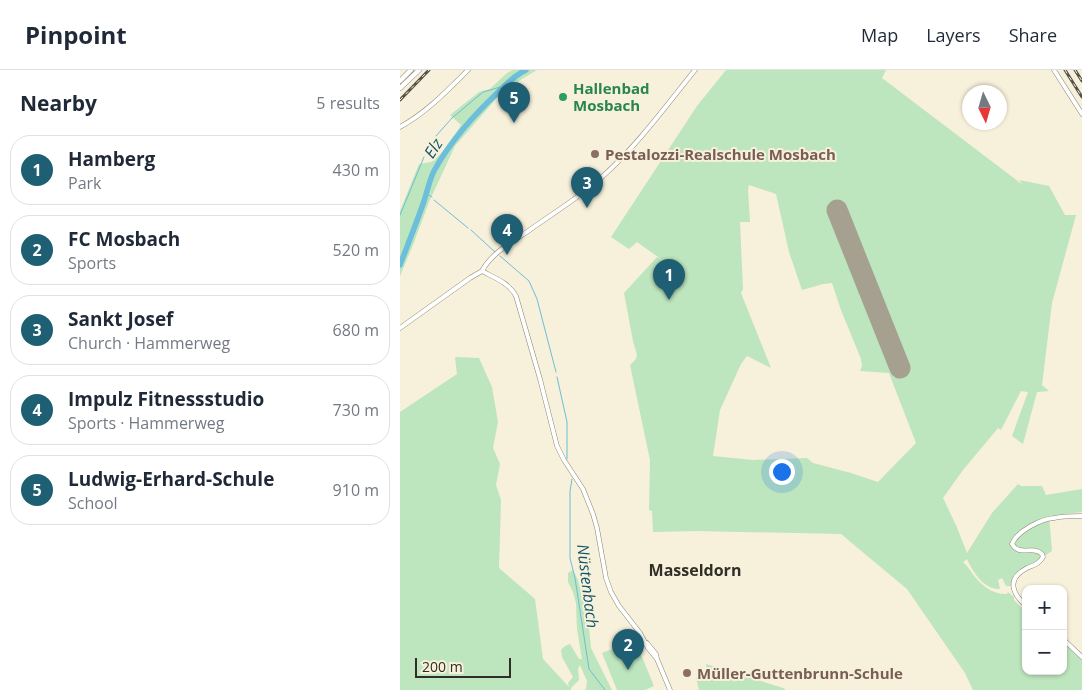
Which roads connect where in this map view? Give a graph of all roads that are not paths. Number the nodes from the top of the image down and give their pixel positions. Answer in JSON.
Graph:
{"nodes":[{"id":1,"x":411,"y":70,"type":"edge"},
{"id":2,"x":419,"y":70,"type":"edge"},
{"id":3,"x":468,"y":70,"type":"edge"},
{"id":4,"x":695,"y":70,"type":"edge"},
{"id":5,"x":1054,"y":70,"type":"edge"},
{"id":6,"x":400,"y":81,"type":"edge"},
{"id":7,"x":400,"y":88,"type":"edge"},
{"id":8,"x":1082,"y":114,"type":"edge"},
{"id":9,"x":400,"y":127,"type":"edge"},
{"id":10,"x":482,"y":271,"type":"junction"},
{"id":11,"x":400,"y":328,"type":"edge"},
{"id":12,"x":1082,"y":516,"type":"edge"},
{"id":13,"x":1022,"y":602,"type":"edge"},
{"id":14,"x":1067,"y":643,"type":"edge"},
{"id":15,"x":1082,"y":657,"type":"edge"},
{"id":16,"x":670,"y":690,"type":"edge"}],
"edges":[{"from":1,"to":6,"type":"main road"},
{"from":2,"to":7,"type":"main road"},
{"from":3,"to":9,"type":"street"},
{"from":4,"to":10,"type":"street"},
{"from":5,"to":8,"type":"street"},
{"from":10,"to":11,"type":"street"},
{"from":10,"to":16,"type":"street"},
{"from":12,"to":13,"type":"street"},
{"from":14,"to":15,"type":"street"}]}
